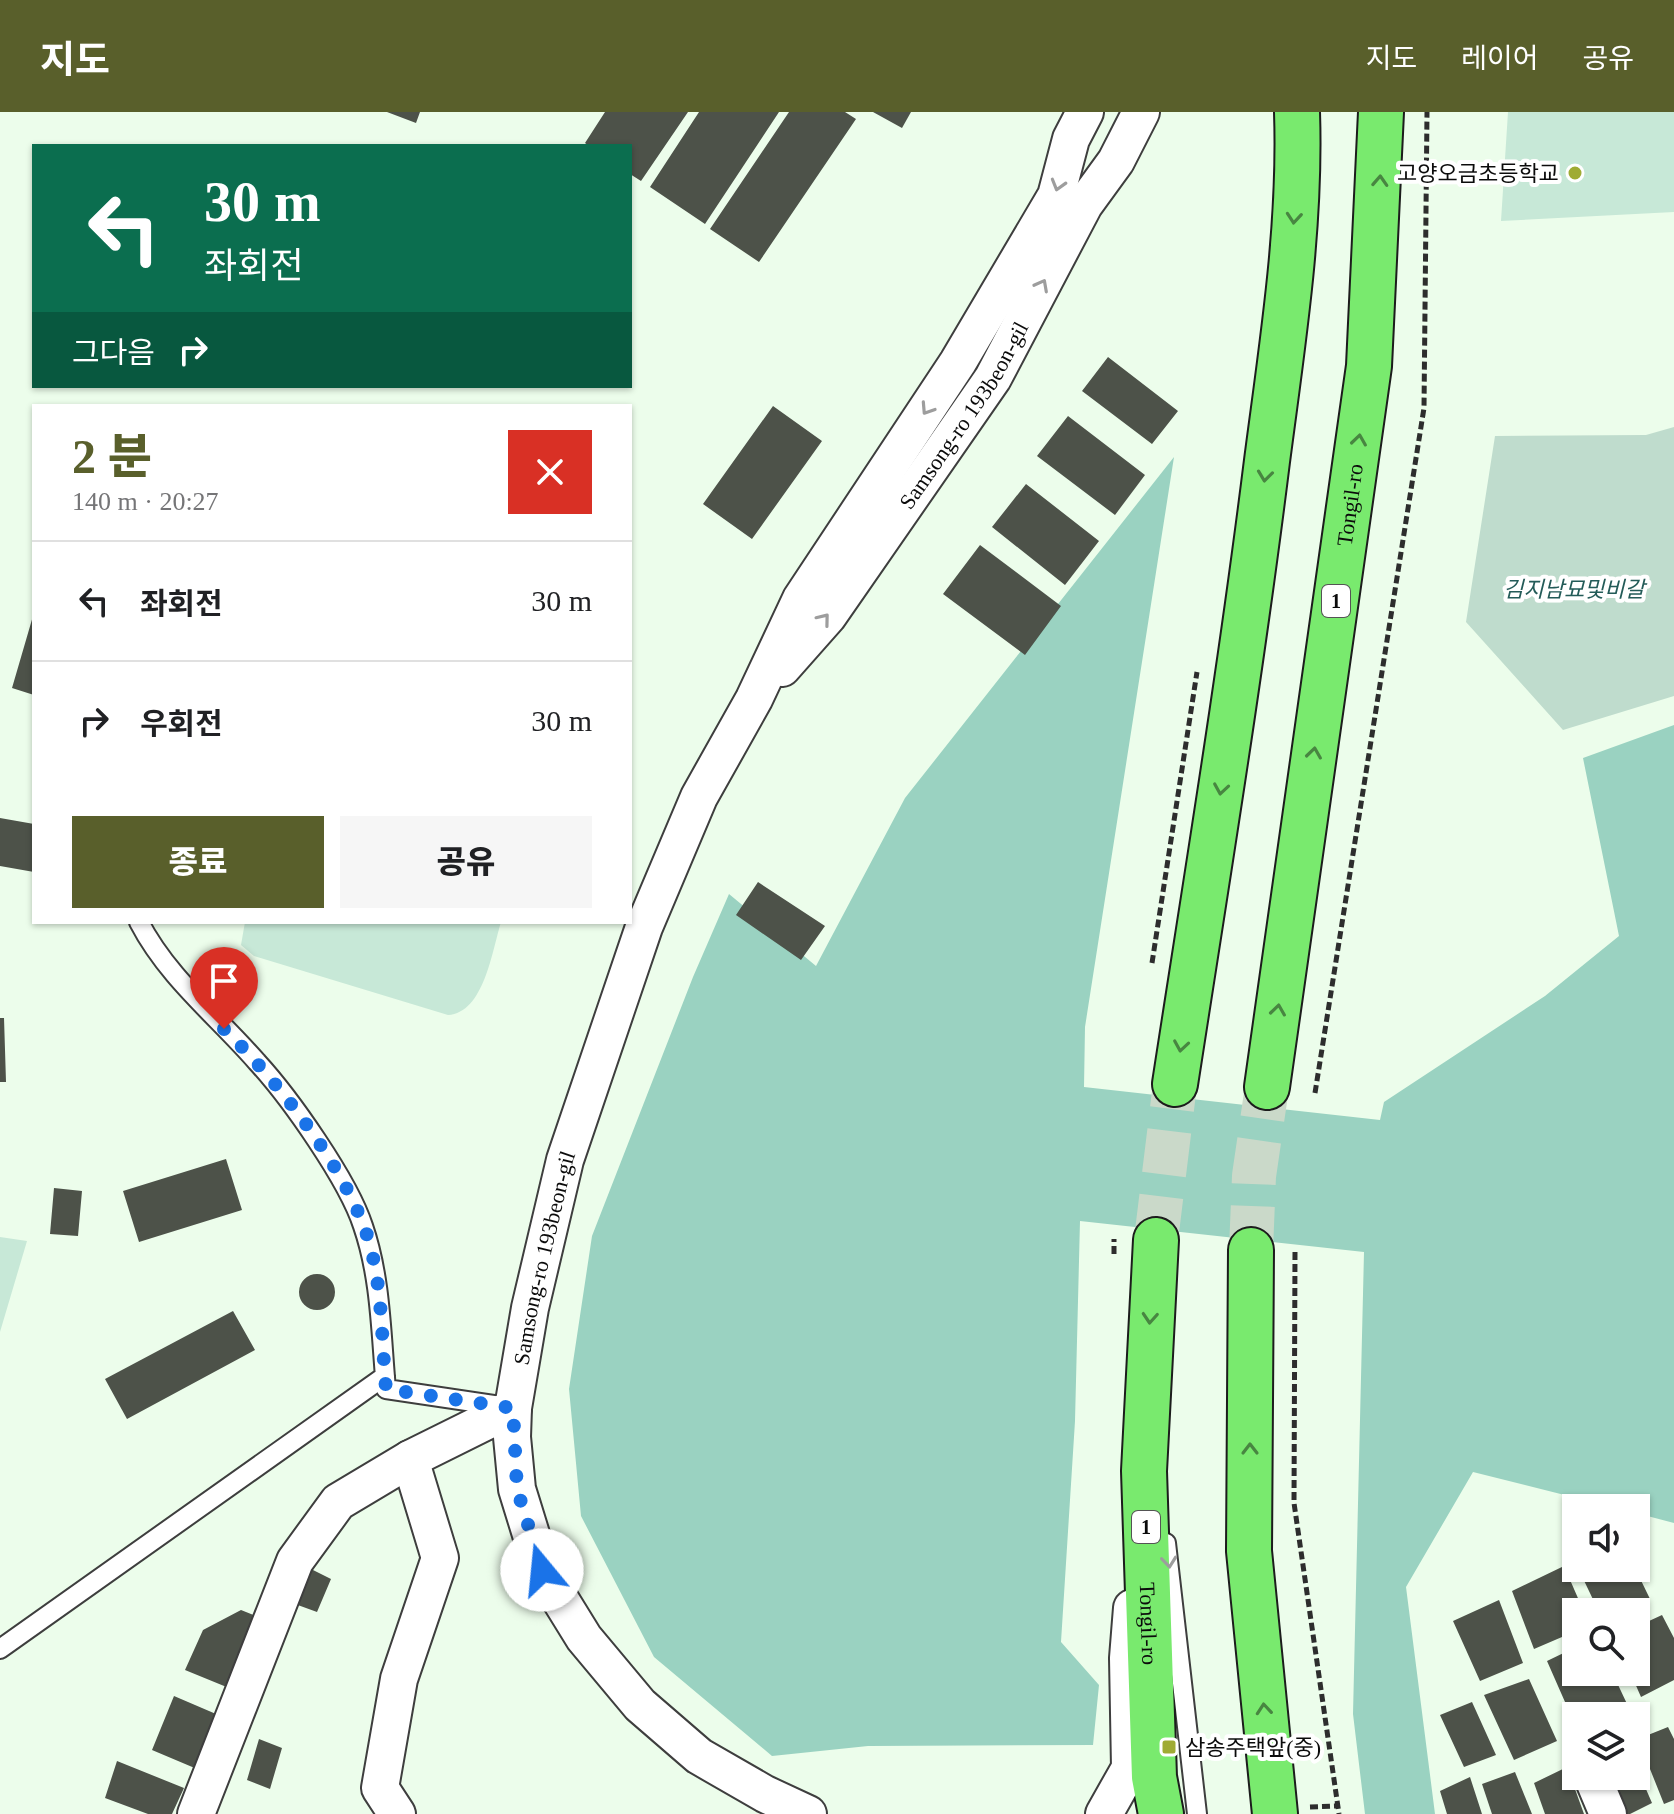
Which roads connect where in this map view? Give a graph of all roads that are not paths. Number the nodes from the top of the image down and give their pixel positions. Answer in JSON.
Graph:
{"nodes":[{"id":1,"x":1085,"y":112,"type":"edge"},
{"id":2,"x":1141,"y":112,"type":"edge"},
{"id":3,"x":1297,"y":112,"type":"edge"},
{"id":4,"x":1381,"y":112,"type":"edge"},
{"id":5,"x":754,"y":699,"type":"junction"},
{"id":6,"x":140,"y":924,"type":"edge"},
{"id":7,"x":1175,"y":1084,"type":"tunnel mouth"},
{"id":8,"x":1267,"y":1087,"type":"tunnel mouth"},
{"id":9,"x":1156,"y":1240,"type":"tunnel mouth"},
{"id":10,"x":1251,"y":1250,"type":"tunnel mouth"},
{"id":11,"x":1147,"y":1373,"type":"junction"},
{"id":12,"x":385,"y":1376,"type":"junction"},
{"id":13,"x":513,"y":1408,"type":"junction"},
{"id":14,"x":410,"y":1459,"type":"junction"},
{"id":15,"x":1144,"y":1471,"type":"junction"},
{"id":16,"x":0,"y":1649,"type":"edge"},
{"id":17,"x":1598,"y":1790,"type":"edge"},
{"id":18,"x":196,"y":1814,"type":"edge"},
{"id":19,"x":397,"y":1814,"type":"edge"},
{"id":20,"x":808,"y":1814,"type":"edge"},
{"id":21,"x":1104,"y":1814,"type":"edge"},
{"id":22,"x":1161,"y":1814,"type":"edge"},
{"id":23,"x":1197,"y":1814,"type":"edge"},
{"id":24,"x":1275,"y":1814,"type":"edge"},
{"id":25,"x":1608,"y":1814,"type":"edge"}],
"edges":[{"from":1,"to":5,"type":"street","name":"Samsong-ro 193beon-gil","one_way":true},
{"from":5,"to":2,"type":"street","name":"Samsong-ro 193beon-gil","one_way":true},
{"from":3,"to":7,"type":"main road","one_way":true},
{"from":8,"to":4,"type":"main road","name":"Tongil-ro","number":"1","one_way":true},
{"from":5,"to":13,"type":"street","name":"Samsong-ro 193beon-gil"},
{"from":6,"to":12,"type":"lane"},
{"from":9,"to":11,"type":"main road","name":"Tongil-ro","number":"1","one_way":true},
{"from":24,"to":10,"type":"main road","one_way":true},
{"from":11,"to":15,"type":"main road","name":"Tongil-ro","number":"1"},
{"from":11,"to":23,"type":"lane","one_way":true},
{"from":12,"to":13,"type":"lane"},
{"from":12,"to":16,"type":"lane"},
{"from":13,"to":14,"type":"street"},
{"from":13,"to":20,"type":"street","name":"Samsong-ro 193beon-gil"},
{"from":14,"to":18,"type":"street"},
{"from":14,"to":19,"type":"street"},
{"from":15,"to":21,"type":"street"},
{"from":15,"to":22,"type":"main road","name":"Tongil-ro","number":"1"},
{"from":17,"to":25,"type":"street"}]}
